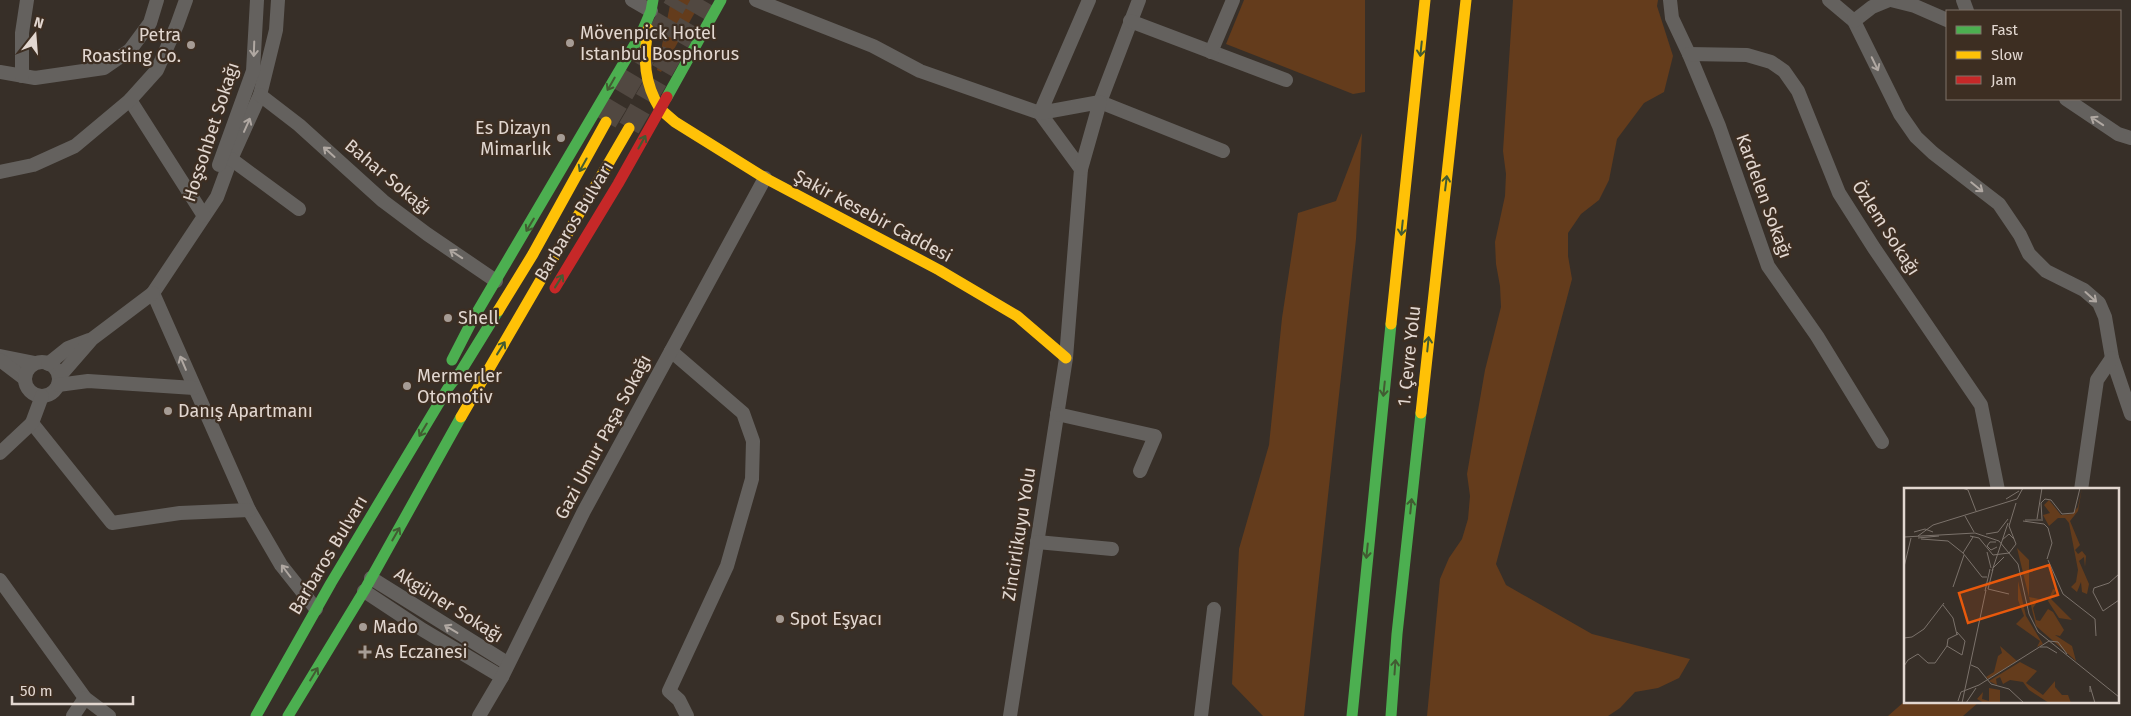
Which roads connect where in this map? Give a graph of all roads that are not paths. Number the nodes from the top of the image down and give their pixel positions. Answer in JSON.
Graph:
{"nodes":[{"id":1,"x":27,"y":0,"type":"edge"},
{"id":2,"x":157,"y":0,"type":"edge"},
{"id":3,"x":186,"y":0,"type":"edge"},
{"id":4,"x":258,"y":0,"type":"edge"},
{"id":5,"x":278,"y":0,"type":"edge"},
{"id":6,"x":632,"y":0,"type":"edge"},
{"id":7,"x":721,"y":0,"type":"edge"},
{"id":8,"x":756,"y":0,"type":"edge"},
{"id":9,"x":1088,"y":0,"type":"edge"},
{"id":10,"x":1138,"y":0,"type":"edge"},
{"id":11,"x":1233,"y":0,"type":"edge"},
{"id":12,"x":1426,"y":0,"type":"edge"},
{"id":13,"x":1466,"y":0,"type":"edge"},
{"id":14,"x":1670,"y":0,"type":"edge"},
{"id":15,"x":1829,"y":0,"type":"edge"},
{"id":16,"x":1890,"y":0,"type":"edge"},
{"id":17,"x":652,"y":5,"type":"edge"},
{"id":18,"x":1854,"y":20,"type":"junction"},
{"id":19,"x":1946,"y":20,"type":"edge"},
{"id":20,"x":1130,"y":21,"type":"junction"},
{"id":21,"x":1211,"y":52,"type":"junction"},
{"id":22,"x":1689,"y":54,"type":"junction"},
{"id":23,"x":0,"y":72,"type":"edge"},
{"id":24,"x":22,"y":76,"type":"junction"},
{"id":25,"x":1286,"y":80,"type":"dead end"},
{"id":26,"x":260,"y":95,"type":"junction"},
{"id":27,"x":130,"y":100,"type":"junction"},
{"id":28,"x":2070,"y":100,"type":"edge"},
{"id":29,"x":1100,"y":102,"type":"junction"},
{"id":30,"x":660,"y":109,"type":"junction"},
{"id":31,"x":1040,"y":113,"type":"junction"},
{"id":32,"x":606,"y":122,"type":"tunnel mouth"},
{"id":33,"x":628,"y":128,"type":"tunnel mouth"},
{"id":34,"x":2131,"y":138,"type":"edge"},
{"id":35,"x":1223,"y":151,"type":"dead end"},
{"id":36,"x":231,"y":159,"type":"junction"},
{"id":37,"x":1081,"y":169,"type":"junction"},
{"id":38,"x":0,"y":172,"type":"edge"},
{"id":39,"x":765,"y":178,"type":"junction"},
{"id":40,"x":299,"y":209,"type":"dead end"},
{"id":41,"x":204,"y":216,"type":"junction"},
{"id":42,"x":496,"y":281,"type":"junction"},
{"id":43,"x":153,"y":293,"type":"junction"},
{"id":44,"x":551,"y":294,"type":"dead end"},
{"id":45,"x":92,"y":339,"type":"junction"},
{"id":46,"x":671,"y":351,"type":"junction"},
{"id":47,"x":0,"y":356,"type":"edge"},
{"id":48,"x":1066,"y":358,"type":"junction"},
{"id":49,"x":2112,"y":358,"type":"junction"},
{"id":50,"x":0,"y":360,"type":"edge"},
{"id":51,"x":41,"y":364,"type":"junction"},
{"id":52,"x":25,"y":378,"type":"junction"},
{"id":53,"x":59,"y":381,"type":"junction"},
{"id":54,"x":194,"y":388,"type":"junction"},
{"id":55,"x":448,"y":388,"type":"junction"},
{"id":56,"x":42,"y":396,"type":"junction"},
{"id":57,"x":478,"y":411,"type":"dead end"},
{"id":58,"x":1057,"y":414,"type":"junction"},
{"id":59,"x":2131,"y":414,"type":"edge"},
{"id":60,"x":32,"y":423,"type":"junction"},
{"id":61,"x":1882,"y":442,"type":"dead end"},
{"id":62,"x":443,"y":452,"type":"junction"},
{"id":63,"x":0,"y":453,"type":"edge"},
{"id":64,"x":1140,"y":471,"type":"dead end"},
{"id":65,"x":1998,"y":488,"type":"edge"},
{"id":66,"x":2081,"y":488,"type":"edge"},
{"id":67,"x":248,"y":510,"type":"junction"},
{"id":68,"x":1037,"y":542,"type":"junction"},
{"id":69,"x":1112,"y":550,"type":"dead end"},
{"id":70,"x":372,"y":578,"type":"junction"},
{"id":71,"x":0,"y":580,"type":"edge"},
{"id":72,"x":364,"y":591,"type":"junction"},
{"id":73,"x":316,"y":609,"type":"junction"},
{"id":74,"x":1214,"y":609,"type":"dead end"},
{"id":75,"x":430,"y":616,"type":"junction"},
{"id":76,"x":324,"y":622,"type":"dead end"},
{"id":77,"x":423,"y":630,"type":"junction"},
{"id":78,"x":308,"y":660,"type":"dead end"},
{"id":79,"x":507,"y":663,"type":"junction"},
{"id":80,"x":502,"y":677,"type":"junction"},
{"id":81,"x":85,"y":698,"type":"junction"},
{"id":82,"x":73,"y":716,"type":"edge"},
{"id":83,"x":110,"y":716,"type":"edge"},
{"id":84,"x":256,"y":716,"type":"edge"},
{"id":85,"x":288,"y":716,"type":"edge"},
{"id":86,"x":479,"y":716,"type":"edge"},
{"id":87,"x":687,"y":716,"type":"edge"},
{"id":88,"x":1010,"y":716,"type":"edge"},
{"id":89,"x":1201,"y":716,"type":"edge"},
{"id":90,"x":1352,"y":716,"type":"edge"},
{"id":91,"x":1391,"y":716,"type":"edge"}],
"edges":[{"from":1,"to":24,"type":"street"},
{"from":2,"to":24,"type":"street"},
{"from":3,"to":27,"type":"street"},
{"from":4,"to":41,"type":"street","name":"Hoşsohbet Sokağı","one_way":true},
{"from":5,"to":26,"type":"street","name":"Hoşsohbet Sokağı"},
{"from":6,"to":17,"type":"street"},
{"from":7,"to":30,"type":"main road","name":"Barbaros Bulvarı"},
{"from":8,"to":31,"type":"street"},
{"from":9,"to":31,"type":"street"},
{"from":10,"to":20,"type":"street","name":"Zincirlikuyu Yolu"},
{"from":11,"to":21,"type":"street"},
{"from":12,"to":90,"type":"main road","name":"1. Çevre Yolu","one_way":true},
{"from":91,"to":13,"type":"main road","name":"1. Çevre Yolu","one_way":true},
{"from":14,"to":22,"type":"street","name":"Kardelen Sokağı"},
{"from":15,"to":18,"type":"street"},
{"from":16,"to":18,"type":"street"},
{"from":16,"to":19,"type":"street"},
{"from":17,"to":30,"type":"main road","name":"Şakir Kesebir Caddesi"},
{"from":17,"to":42,"type":"main road","name":"Barbaros Bulvarı","one_way":true},
{"from":18,"to":49,"type":"street","one_way":true},
{"from":20,"to":21,"type":"street"},
{"from":20,"to":29,"type":"street","name":"Zincirlikuyu Yolu"},
{"from":21,"to":25,"type":"street"},
{"from":22,"to":61,"type":"street","name":"Kardelen Sokağı"},
{"from":22,"to":65,"type":"street","name":"Özlem Sokağı"},
{"from":23,"to":24,"type":"street"},
{"from":36,"to":26,"type":"street","name":"Hoşsohbet Sokağı","one_way":true},
{"from":42,"to":26,"type":"street","name":"Bahar Sokağı","one_way":true},
{"from":27,"to":38,"type":"street"},
{"from":27,"to":41,"type":"street"},
{"from":34,"to":28,"type":"street","one_way":true},
{"from":29,"to":31,"type":"street"},
{"from":29,"to":35,"type":"street"},
{"from":29,"to":37,"type":"street","name":"Zincirlikuyu Yolu"},
{"from":30,"to":39,"type":"main road","name":"Şakir Kesebir Caddesi"},
{"from":44,"to":30,"type":"main road","name":"Barbaros Bulvarı","one_way":true},
{"from":31,"to":37,"type":"street"},
{"from":32,"to":55,"type":"main road","name":"Barbaros Bulvarı","one_way":true},
{"from":62,"to":33,"type":"main road","name":"Barbaros Bulvarı","one_way":true},
{"from":36,"to":40,"type":"street"},
{"from":36,"to":41,"type":"street","name":"Hoşsohbet Sokağı"},
{"from":37,"to":48,"type":"street","name":"Zincirlikuyu Yolu"},
{"from":39,"to":46,"type":"street","name":"Gazi Umur Paşa Sokağı"},
{"from":39,"to":48,"type":"main road","name":"Şakir Kesebir Caddesi"},
{"from":41,"to":43,"type":"street","name":"Hoşsohbet Sokağı"},
{"from":42,"to":55,"type":"main road","name":"Barbaros Bulvarı"},
{"from":43,"to":45,"type":"street","name":"Hoşsohbet Sokağı"},
{"from":54,"to":43,"type":"street","one_way":true},
{"from":45,"to":51,"type":"street"},
{"from":45,"to":53,"type":"street"},
{"from":46,"to":79,"type":"street","name":"Gazi Umur Paşa Sokağı"},
{"from":46,"to":87,"type":"street"},
{"from":47,"to":51,"type":"street"},
{"from":48,"to":58,"type":"street","name":"Zincirlikuyu Yolu"},
{"from":49,"to":59,"type":"street"},
{"from":49,"to":66,"type":"street"},
{"from":50,"to":52,"type":"street"},
{"from":51,"to":52,"type":"street"},
{"from":51,"to":53,"type":"street"},
{"from":52,"to":56,"type":"street"},
{"from":53,"to":54,"type":"street"},
{"from":53,"to":56,"type":"street"},
{"from":54,"to":67,"type":"street"},
{"from":55,"to":73,"type":"main road","name":"Barbaros Bulvarı","one_way":true},
{"from":56,"to":60,"type":"street"},
{"from":57,"to":62,"type":"main road","name":"Barbaros Bulvarı"},
{"from":58,"to":64,"type":"street"},
{"from":58,"to":68,"type":"street","name":"Zincirlikuyu Yolu"},
{"from":60,"to":63,"type":"street"},
{"from":60,"to":67,"type":"street"},
{"from":70,"to":62,"type":"main road","name":"Barbaros Bulvarı","one_way":true},
{"from":73,"to":67,"type":"street","one_way":true},
{"from":68,"to":69,"type":"street"},
{"from":68,"to":88,"type":"street","name":"Zincirlikuyu Yolu"},
{"from":70,"to":72,"type":"main road","name":"Barbaros Bulvarı"},
{"from":70,"to":75,"type":"street","name":"Akgüner Sokağı"},
{"from":71,"to":81,"type":"street"},
{"from":72,"to":77,"type":"street","name":"Akgüner Sokağı"},
{"from":85,"to":72,"type":"main road","name":"Barbaros Bulvarı","one_way":true},
{"from":73,"to":76,"type":"main road"},
{"from":73,"to":84,"type":"main road","name":"Barbaros Bulvarı"},
{"from":74,"to":89,"type":"street"},
{"from":75,"to":77,"type":"street"},
{"from":79,"to":75,"type":"street","name":"Akgüner Sokağı","one_way":true},
{"from":77,"to":80,"type":"street","name":"Akgüner Sokağı"},
{"from":78,"to":85,"type":"main road"},
{"from":79,"to":80,"type":"street","name":"Gazi Umur Paşa Sokağı"},
{"from":80,"to":86,"type":"street","name":"Gazi Umur Paşa Sokağı"},
{"from":81,"to":82,"type":"street"},
{"from":81,"to":83,"type":"street"}]}
